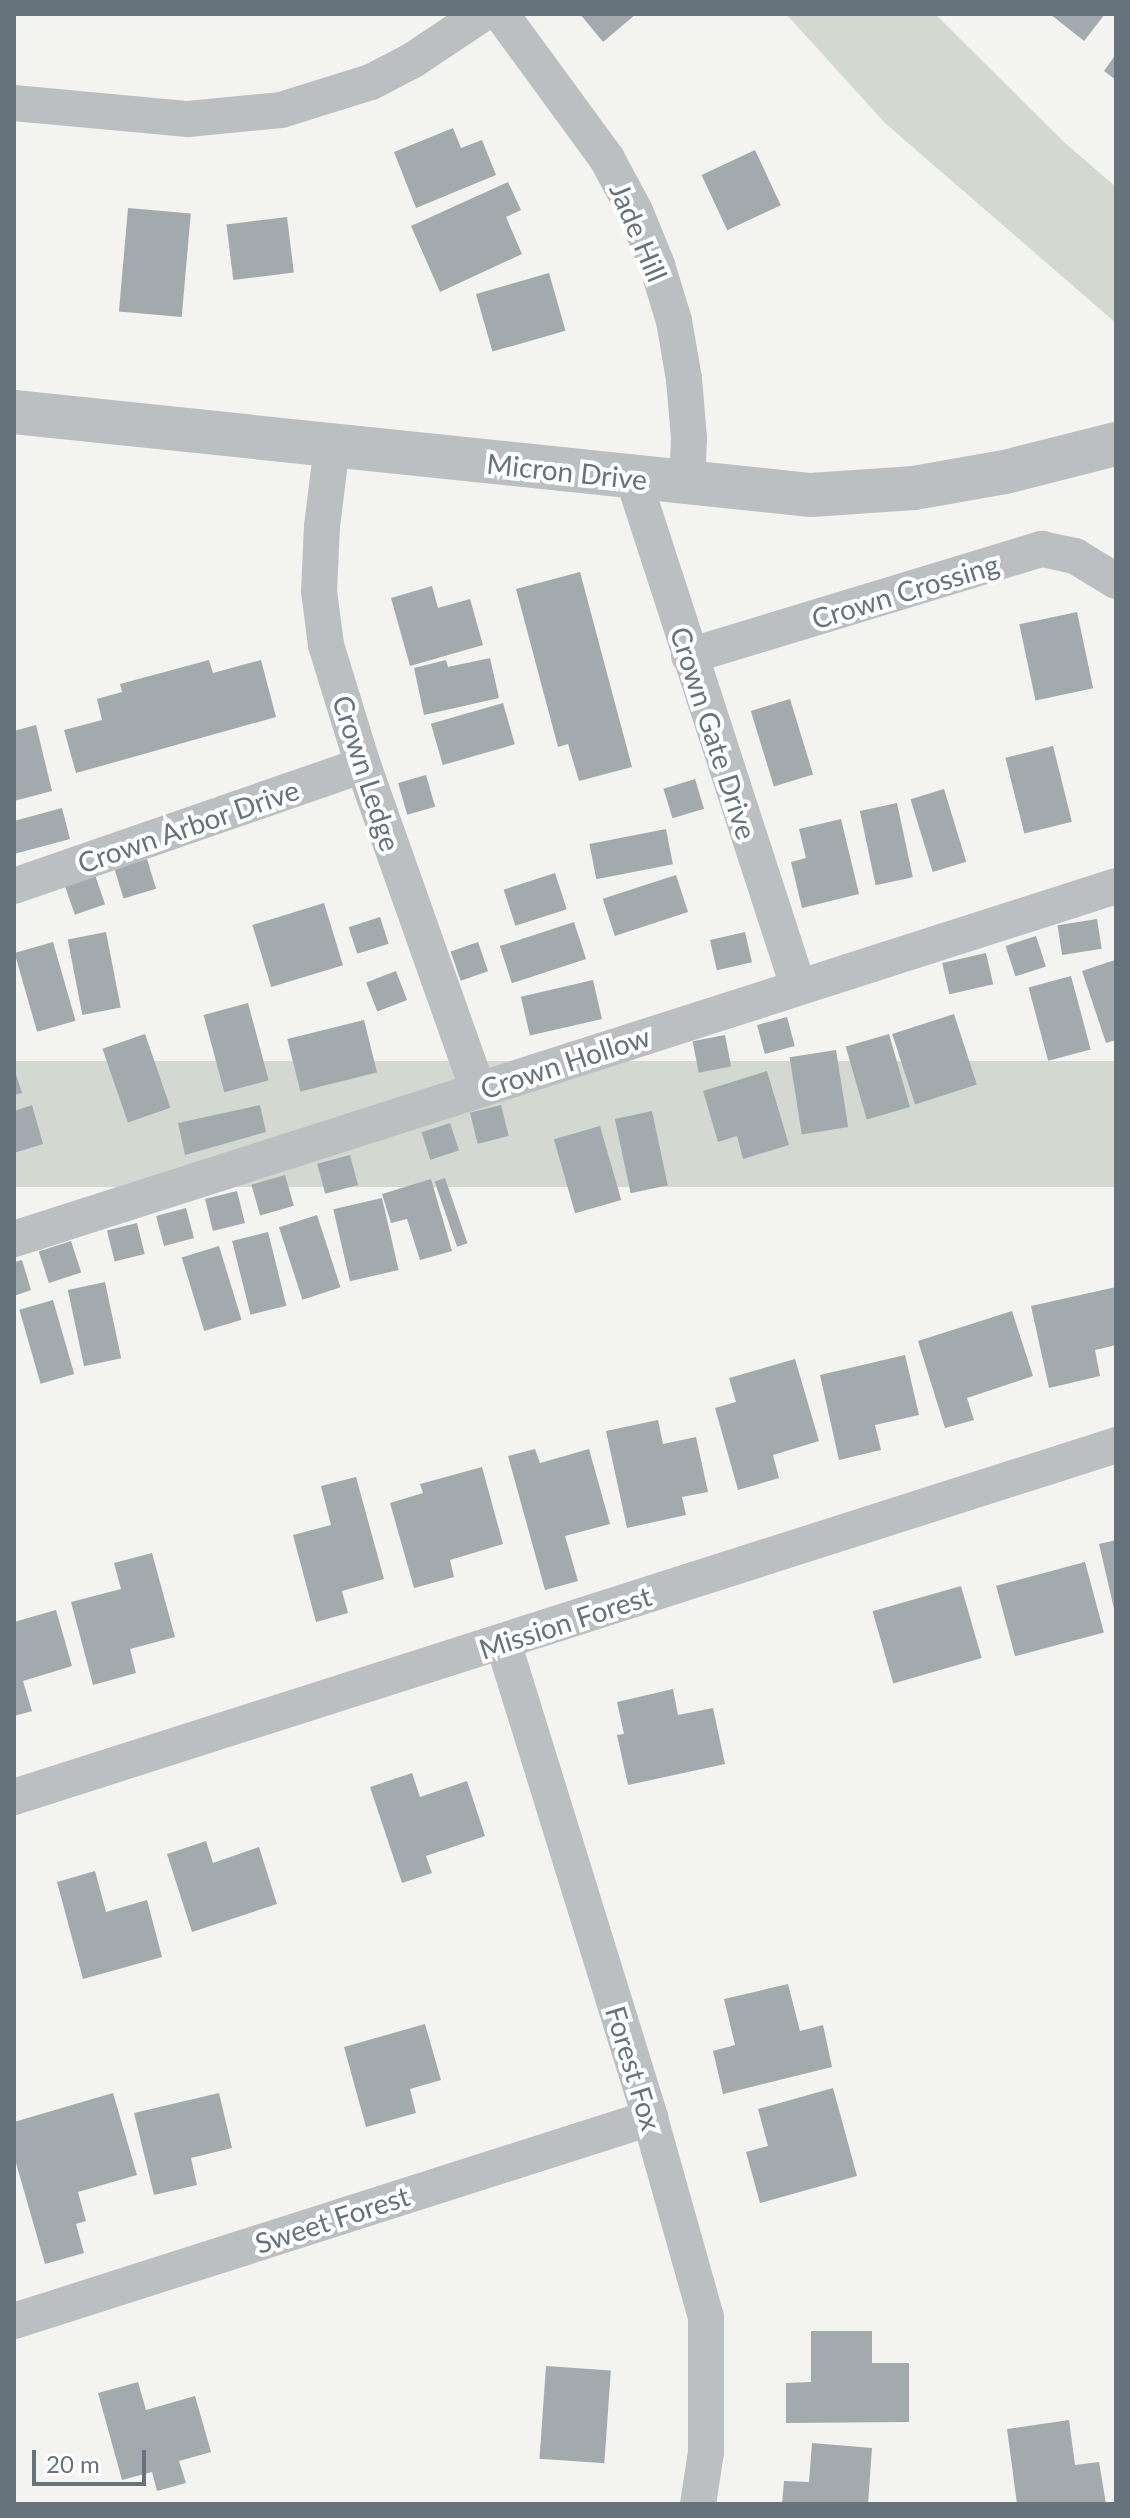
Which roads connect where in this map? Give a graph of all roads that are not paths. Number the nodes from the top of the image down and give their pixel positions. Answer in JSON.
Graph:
{"nodes":[{"id":1,"x":482,"y":14,"type":"edge"},
{"id":2,"x":501,"y":14,"type":"edge"},
{"id":3,"x":14,"y":103,"type":"edge"},
{"id":4,"x":14,"y":412,"type":"edge"},
{"id":5,"x":1116,"y":444,"type":"edge"},
{"id":6,"x":332,"y":445,"type":"junction"},
{"id":7,"x":633,"y":478,"type":"junction"},
{"id":8,"x":687,"y":485,"type":"junction"},
{"id":9,"x":1116,"y":581,"type":"edge"},
{"id":10,"x":689,"y":656,"type":"junction"},
{"id":11,"x":363,"y":765,"type":"junction"},
{"id":12,"x":14,"y":886,"type":"edge"},
{"id":13,"x":1116,"y":886,"type":"edge"},
{"id":14,"x":798,"y":986,"type":"junction"},
{"id":15,"x":478,"y":1090,"type":"junction"},
{"id":16,"x":14,"y":1239,"type":"edge"},
{"id":17,"x":1116,"y":1445,"type":"edge"},
{"id":18,"x":503,"y":1642,"type":"junction"},
{"id":19,"x":14,"y":1797,"type":"edge"},
{"id":20,"x":650,"y":2118,"type":"junction"},
{"id":21,"x":14,"y":2321,"type":"edge"},
{"id":22,"x":698,"y":2504,"type":"edge"}],
"edges":[{"from":1,"to":3,"type":"street"},
{"from":2,"to":8,"type":"street","name":"Jade Hill"},
{"from":4,"to":6,"type":"street","name":"Micron Drive"},
{"from":5,"to":8,"type":"street","name":"Micron Drive"},
{"from":6,"to":7,"type":"street","name":"Micron Drive"},
{"from":6,"to":11,"type":"street","name":"Crown Ledge"},
{"from":7,"to":8,"type":"street","name":"Micron Drive"},
{"from":7,"to":10,"type":"street","name":"Crown Gate Drive"},
{"from":9,"to":10,"type":"street","name":"Crown Crossing"},
{"from":10,"to":14,"type":"street","name":"Crown Gate Drive"},
{"from":11,"to":12,"type":"street","name":"Crown Arbor Drive"},
{"from":11,"to":15,"type":"street","name":"Crown Ledge"},
{"from":13,"to":14,"type":"street","name":"Crown Hollow"},
{"from":14,"to":15,"type":"street","name":"Crown Hollow"},
{"from":15,"to":16,"type":"street","name":"Crown Hollow"},
{"from":17,"to":18,"type":"street","name":"Mission Forest"},
{"from":18,"to":19,"type":"street","name":"Mission Forest"},
{"from":18,"to":20,"type":"street","name":"Forest Fox"},
{"from":20,"to":21,"type":"street","name":"Sweet Forest"},
{"from":20,"to":22,"type":"street","name":"Forest Fox"}]}
